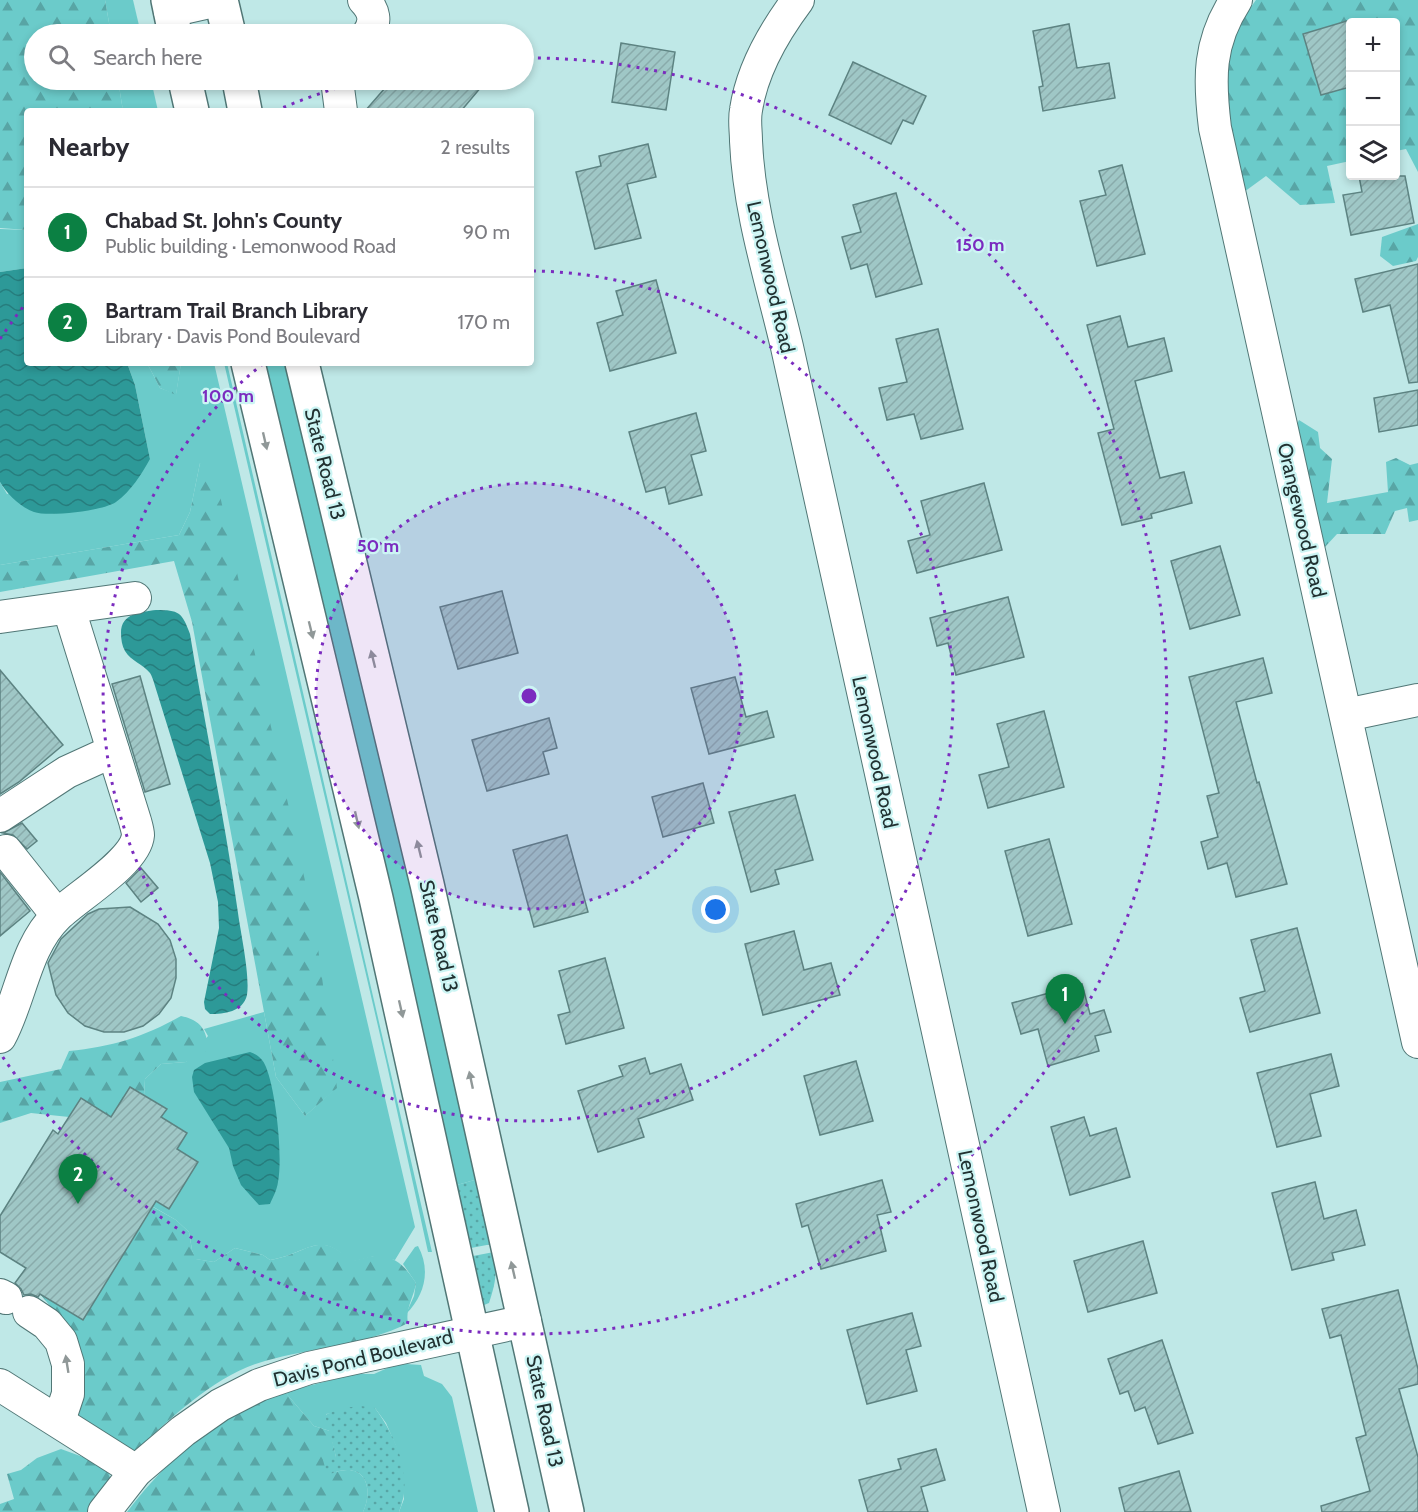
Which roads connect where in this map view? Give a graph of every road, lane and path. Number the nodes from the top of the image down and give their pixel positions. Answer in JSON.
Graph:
{"nodes":[{"id":1,"x":220,"y":0,"type":"edge"},
{"id":2,"x":364,"y":0,"type":"edge"},
{"id":3,"x":798,"y":0,"type":"edge"},
{"id":4,"x":1236,"y":0,"type":"edge"},
{"id":5,"x":171,"y":15,"type":"edge"},
{"id":6,"x":226,"y":24,"type":"edge"},
{"id":7,"x":374,"y":24,"type":"edge"},
{"id":8,"x":187,"y":90,"type":"edge"},
{"id":9,"x":240,"y":90,"type":"edge"},
{"id":10,"x":338,"y":90,"type":"edge"},
{"id":11,"x":191,"y":108,"type":"edge"},
{"id":12,"x":244,"y":108,"type":"edge"},
{"id":13,"x":341,"y":108,"type":"edge"},
{"id":14,"x":249,"y":366,"type":"edge"},
{"id":15,"x":303,"y":366,"type":"edge"},
{"id":16,"x":135,"y":598,"type":"dead end"},
{"id":17,"x":69,"y":609,"type":"junction"},
{"id":18,"x":0,"y":617,"type":"edge"},
{"id":19,"x":1418,"y":700,"type":"edge"},
{"id":20,"x":1346,"y":715,"type":"junction"},
{"id":21,"x":113,"y":751,"type":"junction"},
{"id":22,"x":0,"y":816,"type":"edge"},
{"id":23,"x":6,"y":851,"type":"dead end"},
{"id":24,"x":57,"y":915,"type":"junction"},
{"id":25,"x":0,"y":1037,"type":"edge"},
{"id":26,"x":1418,"y":1042,"type":"edge"},
{"id":27,"x":12,"y":1302,"type":"edge"},
{"id":28,"x":525,"y":1321,"type":"junction"},
{"id":29,"x":473,"y":1331,"type":"junction"},
{"id":30,"x":0,"y":1385,"type":"edge"},
{"id":31,"x":59,"y":1421,"type":"junction"},
{"id":32,"x":136,"y":1471,"type":"junction"},
{"id":33,"x":104,"y":1512,"type":"edge"},
{"id":34,"x":512,"y":1512,"type":"edge"},
{"id":35,"x":567,"y":1512,"type":"edge"},
{"id":36,"x":1044,"y":1512,"type":"edge"}],
"edges":[{"from":1,"to":5,"type":"street"},
{"from":1,"to":6,"type":"main road"},
{"from":2,"to":7,"type":"street"},
{"from":3,"to":36,"type":"street","name":"Lemonwood Road"},
{"from":4,"to":20,"type":"street","name":"Orangewood Road"},
{"from":8,"to":11,"type":"main road"},
{"from":9,"to":12,"type":"main road"},
{"from":10,"to":13,"type":"street"},
{"from":14,"to":29,"type":"main road","one_way":true},
{"from":28,"to":15,"type":"main road","name":"State Road 13","one_way":true},
{"from":16,"to":17,"type":"street"},
{"from":17,"to":18,"type":"street"},
{"from":17,"to":21,"type":"street"},
{"from":19,"to":20,"type":"street"},
{"from":20,"to":26,"type":"street","name":"Orangewood Road"},
{"from":21,"to":22,"type":"street"},
{"from":21,"to":24,"type":"street"},
{"from":23,"to":24,"type":"street"},
{"from":24,"to":25,"type":"street"},
{"from":31,"to":27,"type":"street","one_way":true},
{"from":28,"to":29,"type":"street","name":"Davis Pond Boulevard"},
{"from":28,"to":35,"type":"main road","name":"State Road 13"},
{"from":29,"to":32,"type":"street","name":"Davis Pond Boulevard"},
{"from":29,"to":34,"type":"main road"},
{"from":30,"to":31,"type":"street"},
{"from":31,"to":32,"type":"street"},
{"from":32,"to":33,"type":"street","name":"Davis Pond Boulevard"}]}
